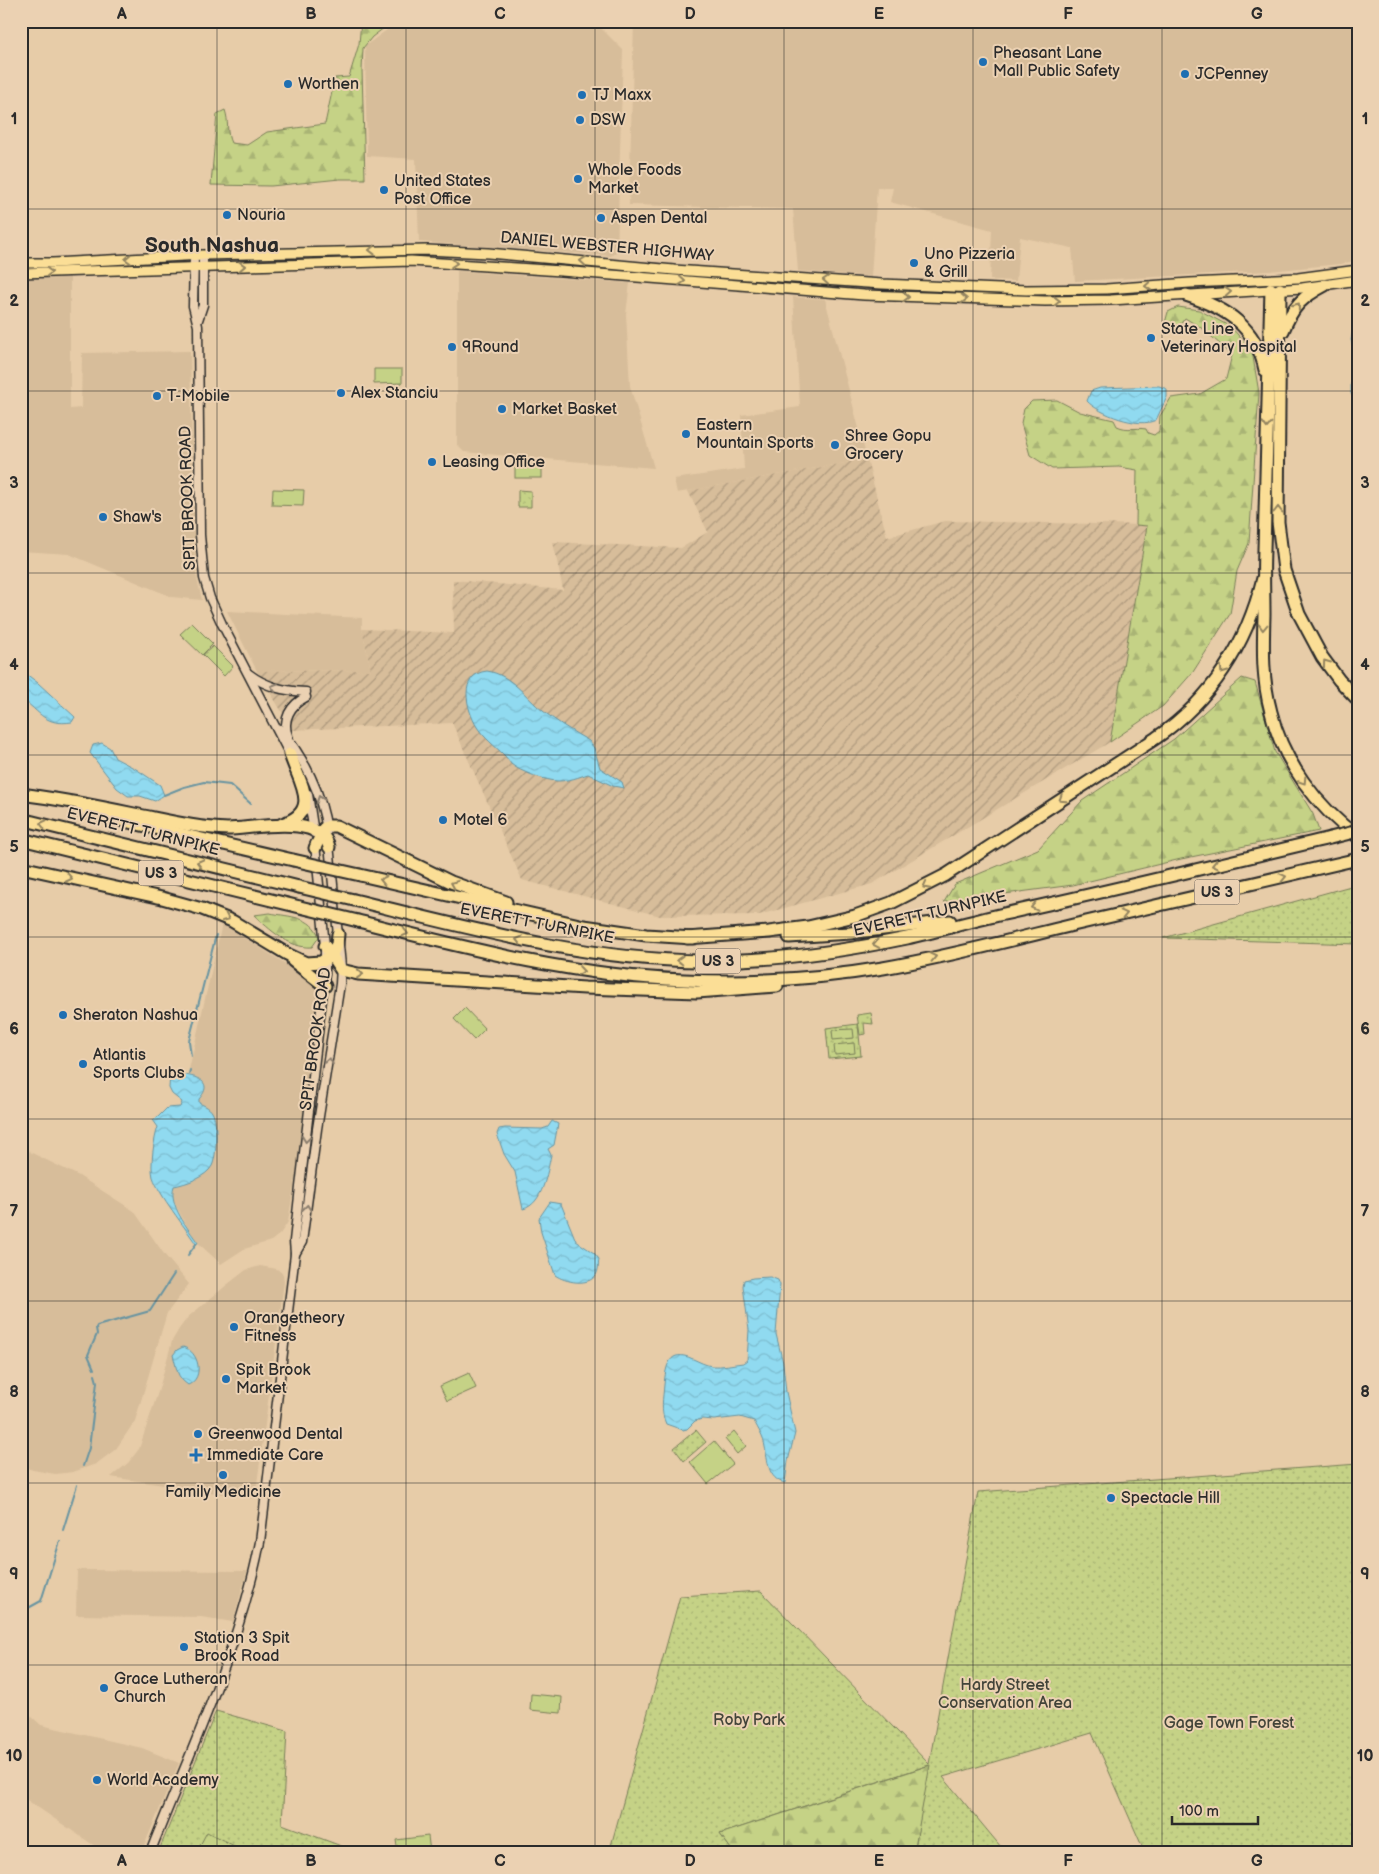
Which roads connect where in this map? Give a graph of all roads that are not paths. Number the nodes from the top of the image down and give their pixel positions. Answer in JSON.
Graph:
{"nodes":[{"id":1,"x":199,"y":255,"type":"junction"},
{"id":2,"x":21,"y":263,"type":"edge"},
{"id":3,"x":193,"y":268,"type":"junction"},
{"id":4,"x":203,"y":268,"type":"junction"},
{"id":5,"x":1358,"y":270,"type":"edge"},
{"id":6,"x":21,"y":272,"type":"edge"},
{"id":7,"x":1358,"y":280,"type":"edge"},
{"id":8,"x":1276,"y":284,"type":"junction"},
{"id":9,"x":1326,"y":285,"type":"junction"},
{"id":10,"x":1186,"y":295,"type":"junction"},
{"id":11,"x":198,"y":320,"type":"junction"},
{"id":12,"x":1280,"y":338,"type":"junction"},
{"id":13,"x":1268,"y":402,"type":"junction"},
{"id":14,"x":1263,"y":578,"type":"junction"},
{"id":15,"x":246,"y":672,"type":"junction"},
{"id":16,"x":1358,"y":700,"type":"edge"},
{"id":17,"x":272,"y":720,"type":"junction"},
{"id":18,"x":288,"y":738,"type":"junction"},
{"id":19,"x":290,"y":754,"type":"junction"},
{"id":20,"x":21,"y":795,"type":"edge"},
{"id":21,"x":21,"y":819,"type":"edge"},
{"id":22,"x":272,"y":826,"type":"junction"},
{"id":23,"x":320,"y":830,"type":"junction"},
{"id":24,"x":1358,"y":831,"type":"edge"},
{"id":25,"x":1358,"y":837,"type":"edge"},
{"id":26,"x":21,"y":839,"type":"edge"},
{"id":27,"x":329,"y":846,"type":"joint"},
{"id":28,"x":315,"y":848,"type":"joint"},
{"id":29,"x":1358,"y":859,"type":"edge"},
{"id":30,"x":21,"y":867,"type":"edge"},
{"id":31,"x":996,"y":916,"type":"junction"},
{"id":32,"x":584,"y":926,"type":"junction"},
{"id":33,"x":338,"y":934,"type":"junction"},
{"id":34,"x":687,"y":938,"type":"junction"},
{"id":35,"x":268,"y":942,"type":"junction"},
{"id":36,"x":327,"y":954,"type":"junction"},
{"id":37,"x":341,"y":970,"type":"junction"},
{"id":38,"x":864,"y":971,"type":"junction"},
{"id":39,"x":325,"y":986,"type":"junction"},
{"id":40,"x":295,"y":1254,"type":"junction"},
{"id":41,"x":150,"y":1853,"type":"edge"}],
"edges":[{"from":1,"to":2,"type":"main road","name":"DANIEL WEBSTER HIGHWAY","one_way":true},
{"from":1,"to":3,"type":"street","name":"SPIT BROOK ROAD"},
{"from":1,"to":4,"type":"street","name":"SPIT BROOK ROAD"},
{"from":8,"to":1,"type":"main road","name":"DANIEL WEBSTER HIGHWAY","one_way":true},
{"from":3,"to":4,"type":"main road","name":"DANIEL WEBSTER HIGHWAY"},
{"from":6,"to":3,"type":"main road","name":"DANIEL WEBSTER HIGHWAY","one_way":true},
{"from":3,"to":11,"type":"street","name":"SPIT BROOK ROAD"},
{"from":4,"to":10,"type":"main road","name":"DANIEL WEBSTER HIGHWAY","one_way":true},
{"from":4,"to":11,"type":"street","name":"SPIT BROOK ROAD"},
{"from":5,"to":8,"type":"main road"},
{"from":7,"to":9,"type":"main road"},
{"from":8,"to":9,"type":"main road"},
{"from":10,"to":8,"type":"main road","name":"DANIEL WEBSTER HIGHWAY","one_way":true},
{"from":8,"to":12,"type":"highway"},
{"from":8,"to":13,"type":"highway"},
{"from":12,"to":9,"type":"highway","one_way":true},
{"from":10,"to":13,"type":"highway"},
{"from":11,"to":15,"type":"street","name":"SPIT BROOK ROAD"},
{"from":16,"to":12,"type":"highway","one_way":true},
{"from":13,"to":14,"type":"highway","one_way":true},
{"from":14,"to":25,"type":"highway","one_way":true},
{"from":14,"to":34,"type":"highway","one_way":true},
{"from":15,"to":17,"type":"street","name":"SPIT BROOK ROAD"},
{"from":18,"to":15,"type":"street","one_way":true},
{"from":17,"to":18,"type":"street","name":"SPIT BROOK ROAD"},
{"from":17,"to":19,"type":"street","name":"SPIT BROOK ROAD"},
{"from":23,"to":18,"type":"street","name":"SPIT BROOK ROAD","one_way":true},
{"from":19,"to":22,"type":"highway"},
{"from":19,"to":23,"type":"street","name":"SPIT BROOK ROAD"},
{"from":20,"to":22,"type":"highway"},
{"from":32,"to":20,"type":"highway","one_way":true,"bridge":true},
{"from":31,"to":21,"type":"highway","name":"EVERETT TURNPIKE","number":"US 3","one_way":true,"bridge":true},
{"from":22,"to":23,"type":"highway"},
{"from":23,"to":27,"type":"highway"},
{"from":23,"to":28,"type":"highway"},
{"from":32,"to":23,"type":"highway","one_way":true},
{"from":24,"to":31,"type":"highway","name":"EVERETT TURNPIKE","number":"US 3","one_way":true,"bridge":true},
{"from":26,"to":38,"type":"highway","number":"US 3","one_way":true,"bridge":true},
{"from":27,"to":33,"type":"street","name":"SPIT BROOK ROAD"},
{"from":28,"to":36,"type":"street","name":"SPIT BROOK ROAD"},
{"from":38,"to":29,"type":"highway","number":"US 3","one_way":true},
{"from":30,"to":35,"type":"highway","one_way":true},
{"from":31,"to":34,"type":"highway"},
{"from":32,"to":34,"type":"highway"},
{"from":33,"to":36,"type":"highway"},
{"from":33,"to":37,"type":"street","name":"SPIT BROOK ROAD"},
{"from":35,"to":36,"type":"highway"},
{"from":35,"to":39,"type":"highway"},
{"from":36,"to":37,"type":"highway"},
{"from":36,"to":39,"type":"street","name":"SPIT BROOK ROAD"},
{"from":37,"to":38,"type":"highway","one_way":true},
{"from":40,"to":37,"type":"street","name":"SPIT BROOK ROAD","one_way":true},
{"from":39,"to":40,"type":"street","name":"SPIT BROOK ROAD","one_way":true},
{"from":40,"to":41,"type":"street","name":"SPIT BROOK ROAD"}]}
